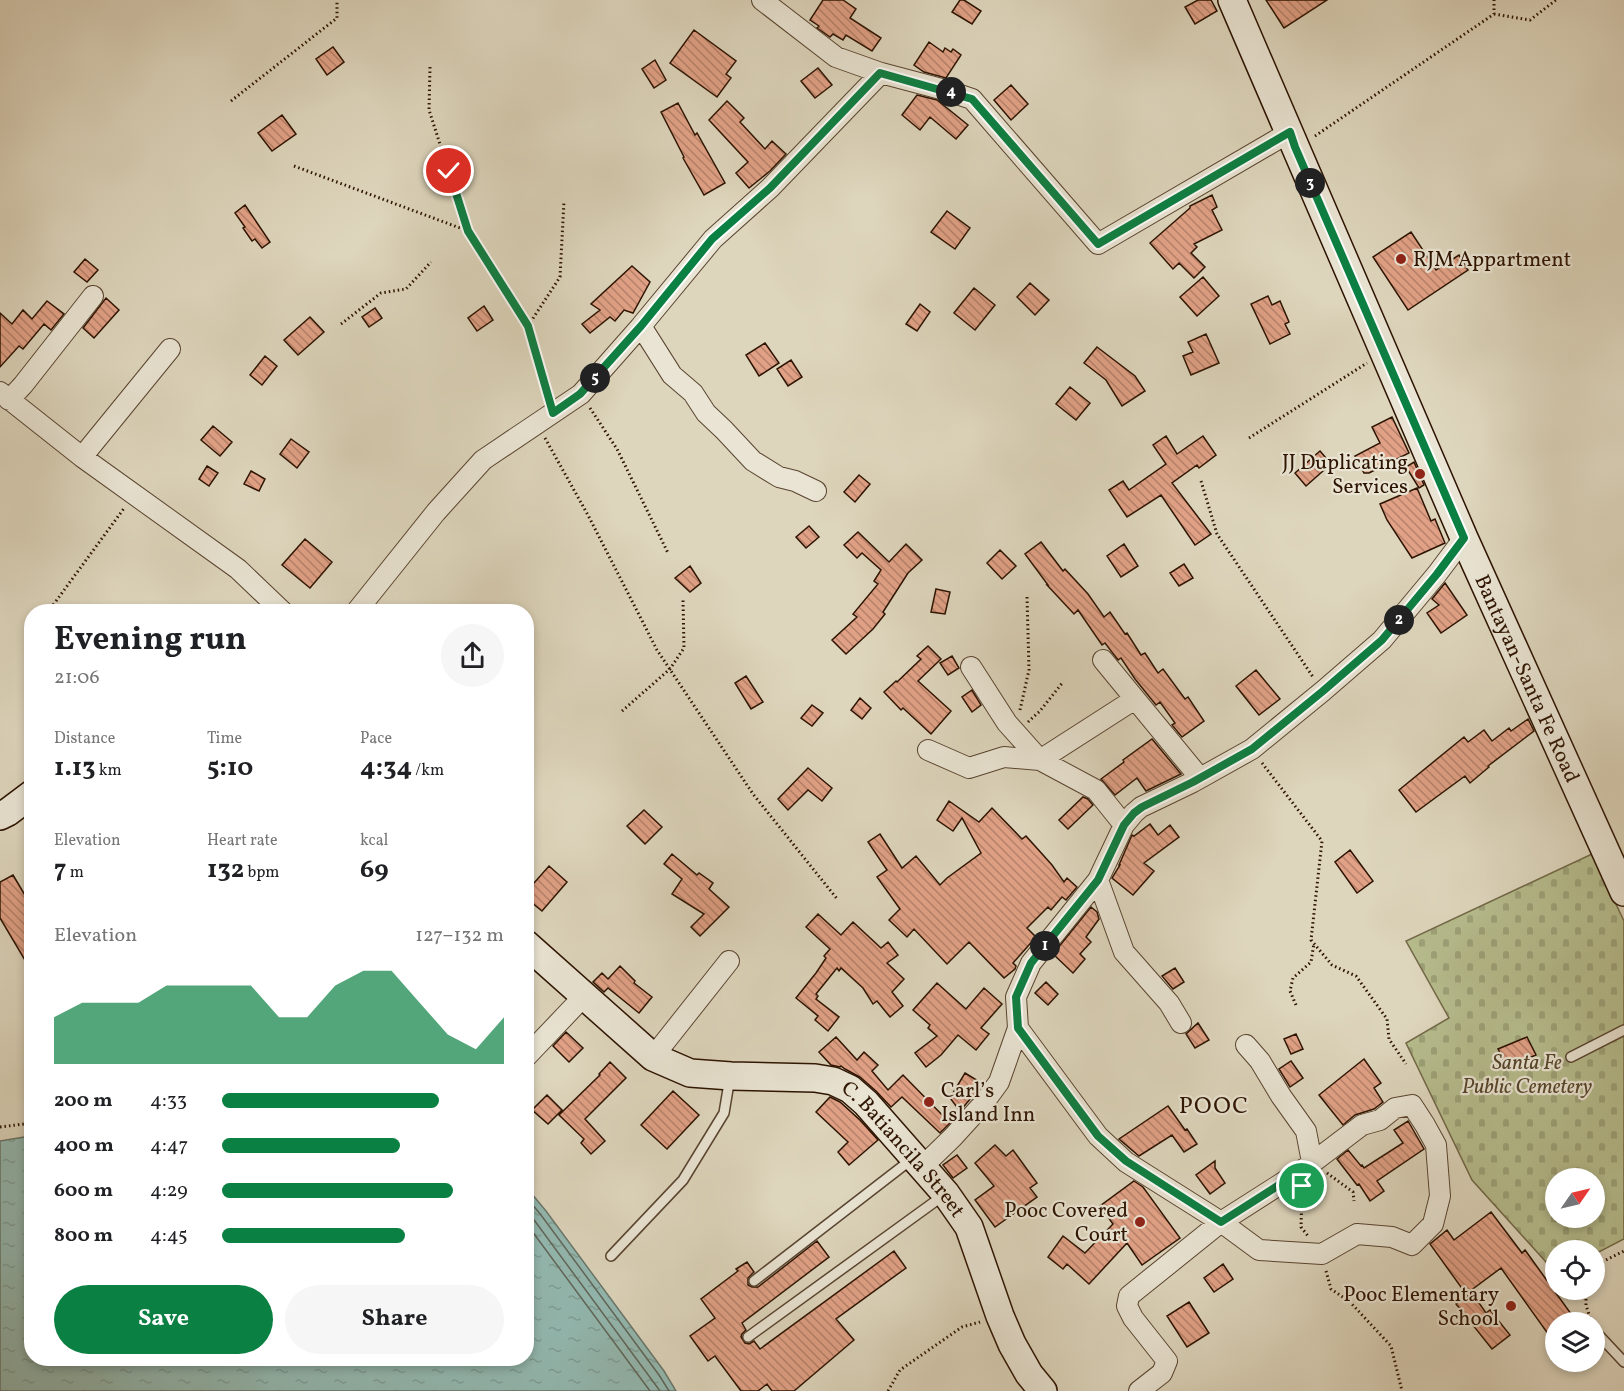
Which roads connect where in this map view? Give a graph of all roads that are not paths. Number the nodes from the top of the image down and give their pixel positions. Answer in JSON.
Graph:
{"nodes":[{"id":1,"x":762,"y":0,"type":"edge"},
{"id":2,"x":1232,"y":0,"type":"edge"},
{"id":3,"x":880,"y":73,"type":"junction"},
{"id":4,"x":1292,"y":140,"type":"junction"},
{"id":5,"x":93,"y":296,"type":"dead end"},
{"id":6,"x":641,"y":326,"type":"junction"},
{"id":7,"x":170,"y":349,"type":"dead end"},
{"id":8,"x":4,"y":396,"type":"edge"},
{"id":9,"x":82,"y":457,"type":"junction"},
{"id":10,"x":816,"y":490,"type":"dead end"},
{"id":11,"x":1464,"y":538,"type":"junction"},
{"id":12,"x":275,"y":604,"type":"edge"},
{"id":13,"x":362,"y":604,"type":"edge"},
{"id":14,"x":1103,"y":660,"type":"dead end"},
{"id":15,"x":971,"y":667,"type":"dead end"},
{"id":16,"x":1135,"y":699,"type":"junction"},
{"id":17,"x":928,"y":750,"type":"dead end"},
{"id":18,"x":1040,"y":760,"type":"junction"},
{"id":19,"x":1200,"y":778,"type":"junction"},
{"id":20,"x":24,"y":800,"type":"edge"},
{"id":21,"x":0,"y":816,"type":"edge"},
{"id":22,"x":1124,"y":825,"type":"junction"},
{"id":23,"x":1098,"y":880,"type":"junction"},
{"id":24,"x":1624,"y":892,"type":"edge"},
{"id":25,"x":534,"y":951,"type":"edge"},
{"id":26,"x":729,"y":961,"type":"dead end"},
{"id":27,"x":585,"y":996,"type":"junction"},
{"id":28,"x":1181,"y":1023,"type":"dead end"},
{"id":29,"x":1018,"y":1028,"type":"junction"},
{"id":30,"x":1624,"y":1029,"type":"edge"},
{"id":31,"x":1246,"y":1045,"type":"dead end"},
{"id":32,"x":534,"y":1049,"type":"edge"},
{"id":33,"x":653,"y":1057,"type":"junction"},
{"id":34,"x":1571,"y":1057,"type":"dead end"},
{"id":35,"x":731,"y":1076,"type":"junction"},
{"id":36,"x":918,"y":1162,"type":"junction"},
{"id":37,"x":1308,"y":1166,"type":"junction"},
{"id":38,"x":946,"y":1194,"type":"junction"},
{"id":39,"x":1221,"y":1222,"type":"junction"},
{"id":40,"x":611,"y":1257,"type":"dead end"},
{"id":41,"x":754,"y":1281,"type":"dead end"},
{"id":42,"x":747,"y":1337,"type":"dead end"},
{"id":43,"x":1605,"y":1342,"type":"edge"},
{"id":44,"x":1624,"y":1362,"type":"edge"},
{"id":45,"x":1042,"y":1391,"type":"edge"},
{"id":46,"x":1138,"y":1391,"type":"edge"}],
"edges":[{"from":1,"to":3,"type":"street"},
{"from":2,"to":4,"type":"main road","name":"Bantayan-Santa Fe Road"},
{"from":3,"to":4,"type":"street"},
{"from":3,"to":6,"type":"street"},
{"from":4,"to":11,"type":"main road","name":"Bantayan-Santa Fe Road"},
{"from":5,"to":8,"type":"street"},
{"from":6,"to":10,"type":"street"},
{"from":6,"to":13,"type":"street"},
{"from":7,"to":9,"type":"street"},
{"from":8,"to":9,"type":"street"},
{"from":9,"to":12,"type":"street"},
{"from":11,"to":19,"type":"street"},
{"from":11,"to":24,"type":"main road","name":"Bantayan-Santa Fe Road"},
{"from":14,"to":16,"type":"street"},
{"from":15,"to":18,"type":"street"},
{"from":16,"to":18,"type":"street"},
{"from":16,"to":19,"type":"street"},
{"from":17,"to":18,"type":"street"},
{"from":18,"to":22,"type":"street"},
{"from":19,"to":22,"type":"street"},
{"from":20,"to":21,"type":"main road"},
{"from":22,"to":23,"type":"street"},
{"from":23,"to":28,"type":"street"},
{"from":23,"to":29,"type":"street"},
{"from":25,"to":27,"type":"main road","name":"C. Batiancila Street"},
{"from":26,"to":33,"type":"street"},
{"from":27,"to":32,"type":"street"},
{"from":27,"to":33,"type":"main road","name":"C. Batiancila Street"},
{"from":29,"to":36,"type":"street"},
{"from":29,"to":39,"type":"street"},
{"from":30,"to":34,"type":"lane"},
{"from":31,"to":37,"type":"street"},
{"from":33,"to":35,"type":"main road","name":"C. Batiancila Street"},
{"from":35,"to":36,"type":"main road","name":"C. Batiancila Street"},
{"from":35,"to":40,"type":"lane"},
{"from":36,"to":38,"type":"main road","name":"C. Batiancila Street"},
{"from":36,"to":41,"type":"lane"},
{"from":37,"to":39,"type":"street"},
{"from":37,"to":39,"type":"street"},
{"from":38,"to":42,"type":"lane"},
{"from":38,"to":45,"type":"main road","name":"C. Batiancila Street"},
{"from":39,"to":46,"type":"street"},
{"from":43,"to":44,"type":"lane"}]}
